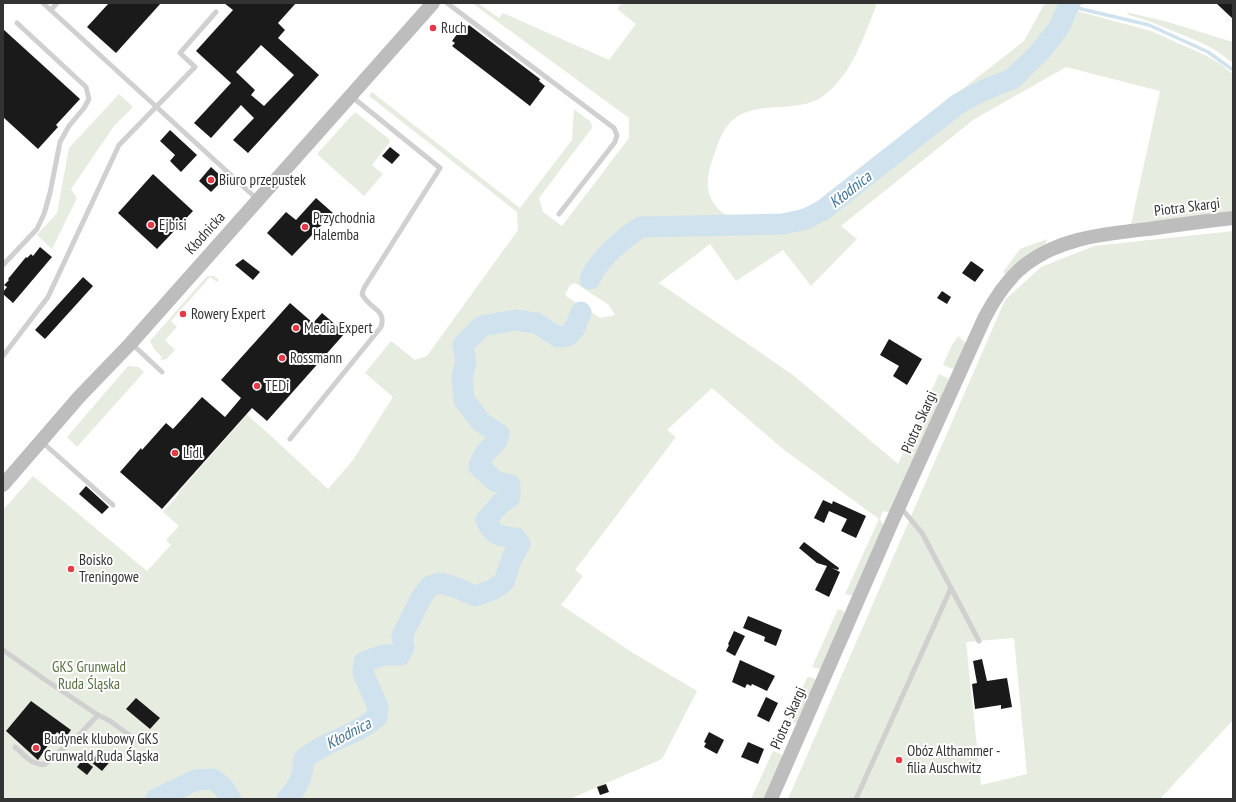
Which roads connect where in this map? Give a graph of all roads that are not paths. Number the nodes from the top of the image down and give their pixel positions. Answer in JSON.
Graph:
{"nodes":[{"id":1,"x":43,"y":3,"type":"edge"},
{"id":2,"x":57,"y":3,"type":"edge"},
{"id":3,"x":432,"y":3,"type":"edge"},
{"id":4,"x":447,"y":3,"type":"edge"},
{"id":5,"x":51,"y":10,"type":"junction"},
{"id":6,"x":216,"y":12,"type":"dead end"},
{"id":7,"x":17,"y":23,"type":"dead end"},
{"id":8,"x":350,"y":96,"type":"junction"},
{"id":9,"x":157,"y":107,"type":"junction"},
{"id":10,"x":258,"y":199,"type":"junction"},
{"id":11,"x":559,"y":214,"type":"dead end"},
{"id":12,"x":1233,"y":218,"type":"edge"},
{"id":13,"x":3,"y":265,"type":"edge"},
{"id":14,"x":131,"y":343,"type":"junction"},
{"id":15,"x":3,"y":356,"type":"edge"},
{"id":16,"x":162,"y":372,"type":"dead end"},
{"id":17,"x":290,"y":438,"type":"dead end"},
{"id":18,"x":41,"y":441,"type":"junction"},
{"id":19,"x":3,"y":485,"type":"edge"},
{"id":20,"x":113,"y":505,"type":"dead end"},
{"id":21,"x":900,"y":506,"type":"junction"},
{"id":22,"x":951,"y":588,"type":"junction"},
{"id":23,"x":979,"y":641,"type":"dead end"},
{"id":24,"x":3,"y":650,"type":"edge"},
{"id":25,"x":98,"y":715,"type":"junction"},
{"id":26,"x":140,"y":743,"type":"dead end"},
{"id":27,"x":15,"y":747,"type":"dead end"},
{"id":28,"x":771,"y":799,"type":"edge"},
{"id":29,"x":856,"y":799,"type":"edge"}],
"edges":[{"from":1,"to":5,"type":"lane"},
{"from":2,"to":5,"type":"lane"},
{"from":3,"to":8,"type":"street","name":"Kłodnicka"},
{"from":4,"to":11,"type":"lane"},
{"from":5,"to":9,"type":"lane"},
{"from":6,"to":9,"type":"lane"},
{"from":7,"to":13,"type":"lane"},
{"from":8,"to":10,"type":"street","name":"Kłodnicka"},
{"from":8,"to":17,"type":"lane"},
{"from":9,"to":10,"type":"lane"},
{"from":9,"to":15,"type":"lane"},
{"from":10,"to":14,"type":"street","name":"Kłodnicka"},
{"from":12,"to":21,"type":"street","name":"Piotra Skargi"},
{"from":14,"to":16,"type":"lane"},
{"from":14,"to":18,"type":"street","name":"Kłodnicka"},
{"from":18,"to":19,"type":"street","name":"Kłodnicka"},
{"from":18,"to":20,"type":"lane"},
{"from":21,"to":22,"type":"lane"},
{"from":21,"to":28,"type":"street","name":"Piotra Skargi"},
{"from":22,"to":23,"type":"lane"},
{"from":22,"to":29,"type":"lane"},
{"from":24,"to":25,"type":"lane"},
{"from":25,"to":26,"type":"lane"},
{"from":25,"to":27,"type":"lane"}]}
